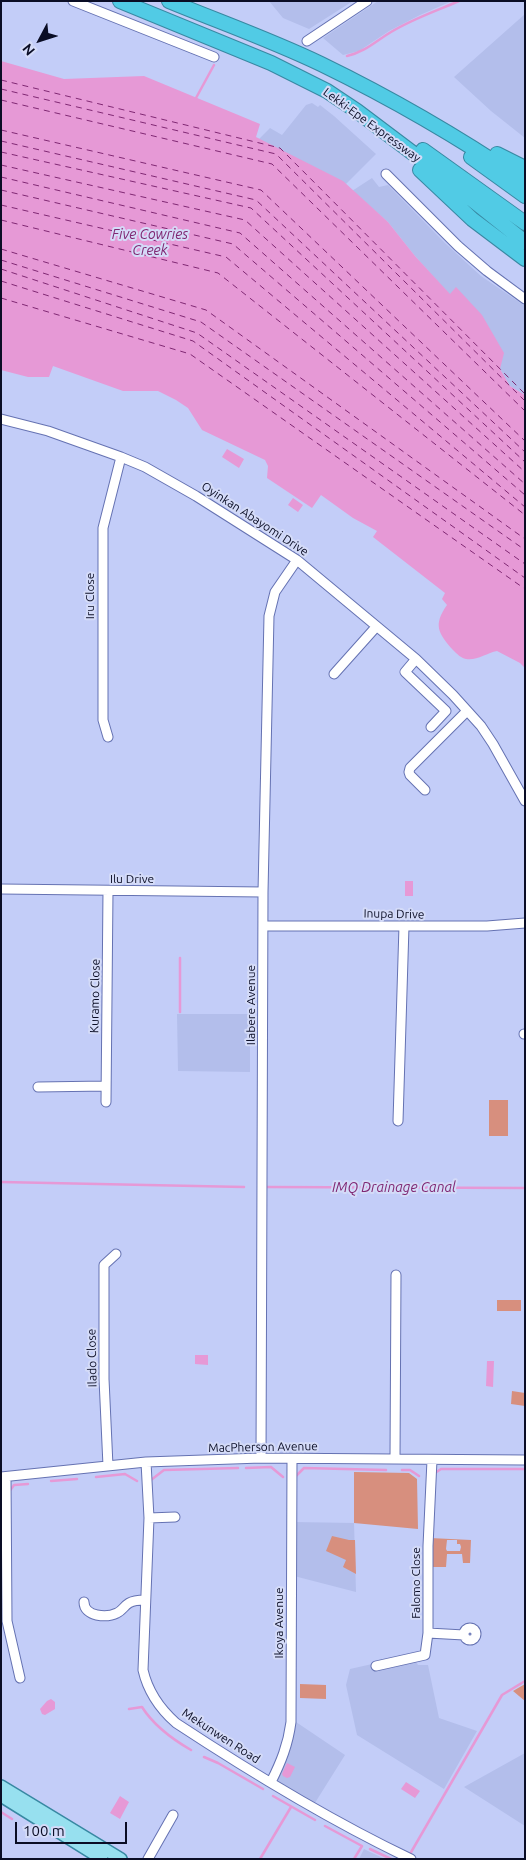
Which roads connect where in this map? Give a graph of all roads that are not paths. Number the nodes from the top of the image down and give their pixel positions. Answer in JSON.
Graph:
{"nodes":[{"id":1,"x":73,"y":1,"type":"edge"},
{"id":2,"x":120,"y":1,"type":"edge"},
{"id":3,"x":169,"y":1,"type":"edge"},
{"id":4,"x":367,"y":1,"type":"edge"},
{"id":5,"x":307,"y":41,"type":"dead end"},
{"id":6,"x":214,"y":57,"type":"dead end"},
{"id":7,"x":402,"y":107,"type":"junction"},
{"id":8,"x":357,"y":111,"type":"junction"},
{"id":9,"x":525,"y":168,"type":"edge"},
{"id":10,"x":492,"y":172,"type":"junction"},
{"id":11,"x":386,"y":174,"type":"dead end"},
{"id":12,"x":525,"y":182,"type":"edge"},
{"id":13,"x":481,"y":192,"type":"junction"},
{"id":14,"x":525,"y":196,"type":"edge"},
{"id":15,"x":525,"y":222,"type":"edge"},
{"id":16,"x":525,"y":242,"type":"edge"},
{"id":17,"x":525,"y":259,"type":"edge"},
{"id":18,"x":525,"y":299,"type":"edge"},
{"id":19,"x":1,"y":419,"type":"edge"},
{"id":20,"x":121,"y":457,"type":"junction"},
{"id":21,"x":298,"y":560,"type":"junction"},
{"id":22,"x":376,"y":627,"type":"junction"},
{"id":23,"x":416,"y":659,"type":"junction"},
{"id":24,"x":334,"y":674,"type":"dead end"},
{"id":25,"x":467,"y":711,"type":"junction"},
{"id":26,"x":431,"y":727,"type":"dead end"},
{"id":27,"x":108,"y":737,"type":"dead end"},
{"id":28,"x":425,"y":790,"type":"dead end"},
{"id":29,"x":525,"y":801,"type":"edge"},
{"id":30,"x":1,"y":889,"type":"edge"},
{"id":31,"x":108,"y":891,"type":"junction"},
{"id":32,"x":263,"y":892,"type":"junction"},
{"id":33,"x":525,"y":923,"type":"edge"},
{"id":34,"x":264,"y":926,"type":"junction"},
{"id":35,"x":404,"y":926,"type":"junction"},
{"id":36,"x":106,"y":1086,"type":"junction"},
{"id":37,"x":38,"y":1087,"type":"dead end"},
{"id":38,"x":106,"y":1102,"type":"dead end"},
{"id":39,"x":398,"y":1121,"type":"dead end"},
{"id":40,"x":116,"y":1254,"type":"dead end"},
{"id":41,"x":396,"y":1275,"type":"dead end"},
{"id":42,"x":261,"y":1458,"type":"junction"},
{"id":43,"x":292,"y":1459,"type":"junction"},
{"id":44,"x":395,"y":1459,"type":"junction"},
{"id":45,"x":432,"y":1460,"type":"junction"},
{"id":46,"x":525,"y":1460,"type":"edge"},
{"id":47,"x":146,"y":1462,"type":"junction"},
{"id":48,"x":108,"y":1466,"type":"junction"},
{"id":49,"x":4,"y":1477,"type":"edge"},
{"id":50,"x":175,"y":1517,"type":"dead end"},
{"id":51,"x":150,"y":1518,"type":"junction"},
{"id":52,"x":145,"y":1600,"type":"junction"},
{"id":53,"x":84,"y":1602,"type":"dead end"},
{"id":54,"x":428,"y":1633,"type":"junction"},
{"id":55,"x":464,"y":1635,"type":"dead end"},
{"id":56,"x":376,"y":1666,"type":"dead end"},
{"id":57,"x":20,"y":1678,"type":"dead end"},
{"id":58,"x":271,"y":1782,"type":"junction"},
{"id":59,"x":1,"y":1786,"type":"edge"},
{"id":60,"x":1,"y":1796,"type":"edge"},
{"id":61,"x":173,"y":1815,"type":"dead end"},
{"id":62,"x":93,"y":1847,"type":"junction"},
{"id":63,"x":102,"y":1859,"type":"edge"},
{"id":64,"x":121,"y":1859,"type":"edge"},
{"id":65,"x":148,"y":1859,"type":"edge"},
{"id":66,"x":411,"y":1859,"type":"edge"}],
"edges":[{"from":1,"to":6,"type":"street"},
{"from":2,"to":8,"type":"highway","name":"Lekki-Epe Expressway"},
{"from":3,"to":7,"type":"highway","name":"Lekki-Epe Expressway"},
{"from":4,"to":5,"type":"street"},
{"from":7,"to":9,"type":"highway"},
{"from":7,"to":10,"type":"highway"},
{"from":7,"to":12,"type":"highway","name":"Lekki-Epe Expressway"},
{"from":8,"to":13,"type":"highway"},
{"from":8,"to":16,"type":"highway","name":"Lekki-Epe Expressway"},
{"from":8,"to":17,"type":"highway"},
{"from":10,"to":13,"type":"highway"},
{"from":10,"to":14,"type":"highway"},
{"from":11,"to":18,"type":"street"},
{"from":13,"to":15,"type":"highway"},
{"from":19,"to":20,"type":"street","name":"Oyinkan Abayomi Drive"},
{"from":20,"to":21,"type":"street","name":"Oyinkan Abayomi Drive"},
{"from":20,"to":27,"type":"street","name":"Iru Close"},
{"from":21,"to":22,"type":"street","name":"Oyinkan Abayomi Drive"},
{"from":21,"to":32,"type":"street","name":"Ilabere Avenue"},
{"from":22,"to":23,"type":"street","name":"Oyinkan Abayomi Drive"},
{"from":22,"to":24,"type":"street"},
{"from":23,"to":25,"type":"street","name":"Oyinkan Abayomi Drive"},
{"from":23,"to":26,"type":"street"},
{"from":25,"to":28,"type":"street"},
{"from":25,"to":29,"type":"street","name":"Oyinkan Abayomi Drive"},
{"from":30,"to":31,"type":"street","name":"Ilu Drive"},
{"from":31,"to":32,"type":"street","name":"Ilu Drive"},
{"from":31,"to":36,"type":"street","name":"Kuramo Close"},
{"from":32,"to":34,"type":"street","name":"Ilabere Avenue"},
{"from":33,"to":35,"type":"street","name":"Inupa Drive"},
{"from":34,"to":35,"type":"street","name":"Inupa Drive"},
{"from":34,"to":42,"type":"street","name":"Ilabere Avenue"},
{"from":35,"to":39,"type":"street"},
{"from":36,"to":37,"type":"street"},
{"from":36,"to":38,"type":"street","name":"Kuramo Close"},
{"from":40,"to":48,"type":"street","name":"Ilado Close"},
{"from":41,"to":44,"type":"street"},
{"from":42,"to":43,"type":"street","name":"MacPherson Avenue"},
{"from":42,"to":47,"type":"street","name":"MacPherson Avenue"},
{"from":43,"to":44,"type":"street","name":"MacPherson Avenue"},
{"from":43,"to":58,"type":"street","name":"Ikoya Avenue"},
{"from":44,"to":45,"type":"street","name":"MacPherson Avenue"},
{"from":45,"to":46,"type":"street","name":"MacPherson Avenue"},
{"from":45,"to":54,"type":"street","name":"Falomo Close"},
{"from":47,"to":48,"type":"street","name":"MacPherson Avenue"},
{"from":47,"to":51,"type":"street","name":"Mekunwen Road"},
{"from":48,"to":49,"type":"street","name":"MacPherson Avenue"},
{"from":49,"to":57,"type":"street"},
{"from":50,"to":51,"type":"street"},
{"from":51,"to":52,"type":"street","name":"Mekunwen Road"},
{"from":52,"to":53,"type":"street"},
{"from":52,"to":58,"type":"street","name":"Mekunwen Road"},
{"from":54,"to":55,"type":"street"},
{"from":54,"to":56,"type":"street","name":"Falomo Close"},
{"from":58,"to":66,"type":"street","name":"Mekunwen Road"},
{"from":59,"to":62,"type":"main road"},
{"from":60,"to":62,"type":"main road"},
{"from":61,"to":65,"type":"street"},
{"from":62,"to":63,"type":"main road"},
{"from":62,"to":64,"type":"main road"}]}
